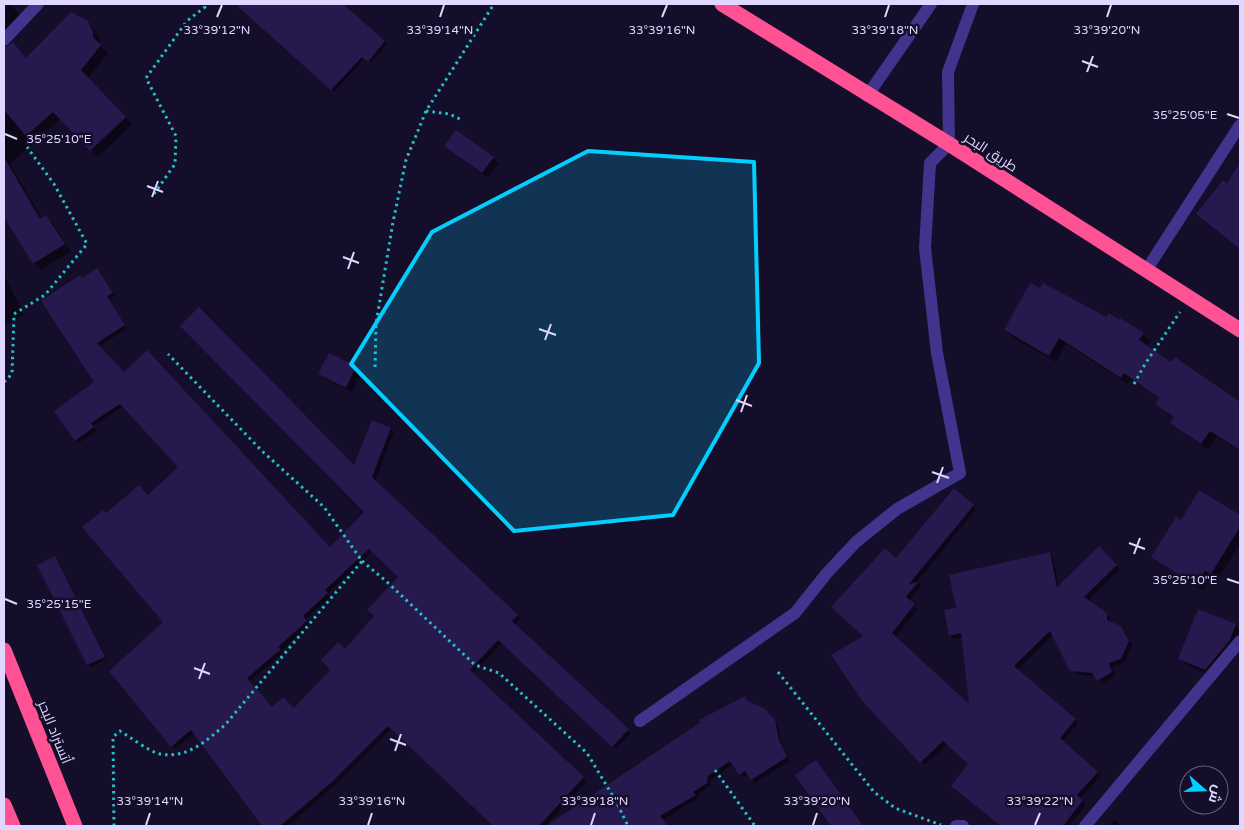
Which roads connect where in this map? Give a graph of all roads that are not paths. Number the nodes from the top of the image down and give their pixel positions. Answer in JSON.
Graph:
{"nodes":[{"id":1,"x":38,"y":4,"type":"edge"},
{"id":2,"x":722,"y":4,"type":"edge"},
{"id":3,"x":930,"y":4,"type":"edge"},
{"id":4,"x":973,"y":4,"type":"edge"},
{"id":5,"x":4,"y":40,"type":"edge"},
{"id":6,"x":868,"y":96,"type":"junction"},
{"id":7,"x":1240,"y":125,"type":"edge"},
{"id":8,"x":949,"y":144,"type":"junction"},
{"id":9,"x":1147,"y":269,"type":"junction"},
{"id":10,"x":1240,"y":330,"type":"edge"},
{"id":11,"x":1240,"y":641,"type":"edge"},
{"id":12,"x":4,"y":650,"type":"edge"},
{"id":13,"x":640,"y":721,"type":"dead end"},
{"id":14,"x":4,"y":805,"type":"edge"},
{"id":15,"x":13,"y":826,"type":"edge"},
{"id":16,"x":75,"y":826,"type":"edge"},
{"id":17,"x":956,"y":826,"type":"edge"},
{"id":18,"x":963,"y":826,"type":"edge"},
{"id":19,"x":1085,"y":826,"type":"edge"}],
"edges":[{"from":1,"to":5,"type":"street"},
{"from":2,"to":6,"type":"highway","name":"طريق البحر"},
{"from":3,"to":6,"type":"street"},
{"from":4,"to":8,"type":"street"},
{"from":6,"to":8,"type":"highway","name":"طريق البحر"},
{"from":7,"to":9,"type":"street"},
{"from":8,"to":9,"type":"highway","name":"طريق البحر"},
{"from":8,"to":13,"type":"street"},
{"from":9,"to":10,"type":"highway","name":"طريق البحر"},
{"from":11,"to":19,"type":"street"},
{"from":12,"to":16,"type":"highway","name":"أتستراد البحر"},
{"from":14,"to":15,"type":"highway"},
{"from":17,"to":18,"type":"street"}]}
